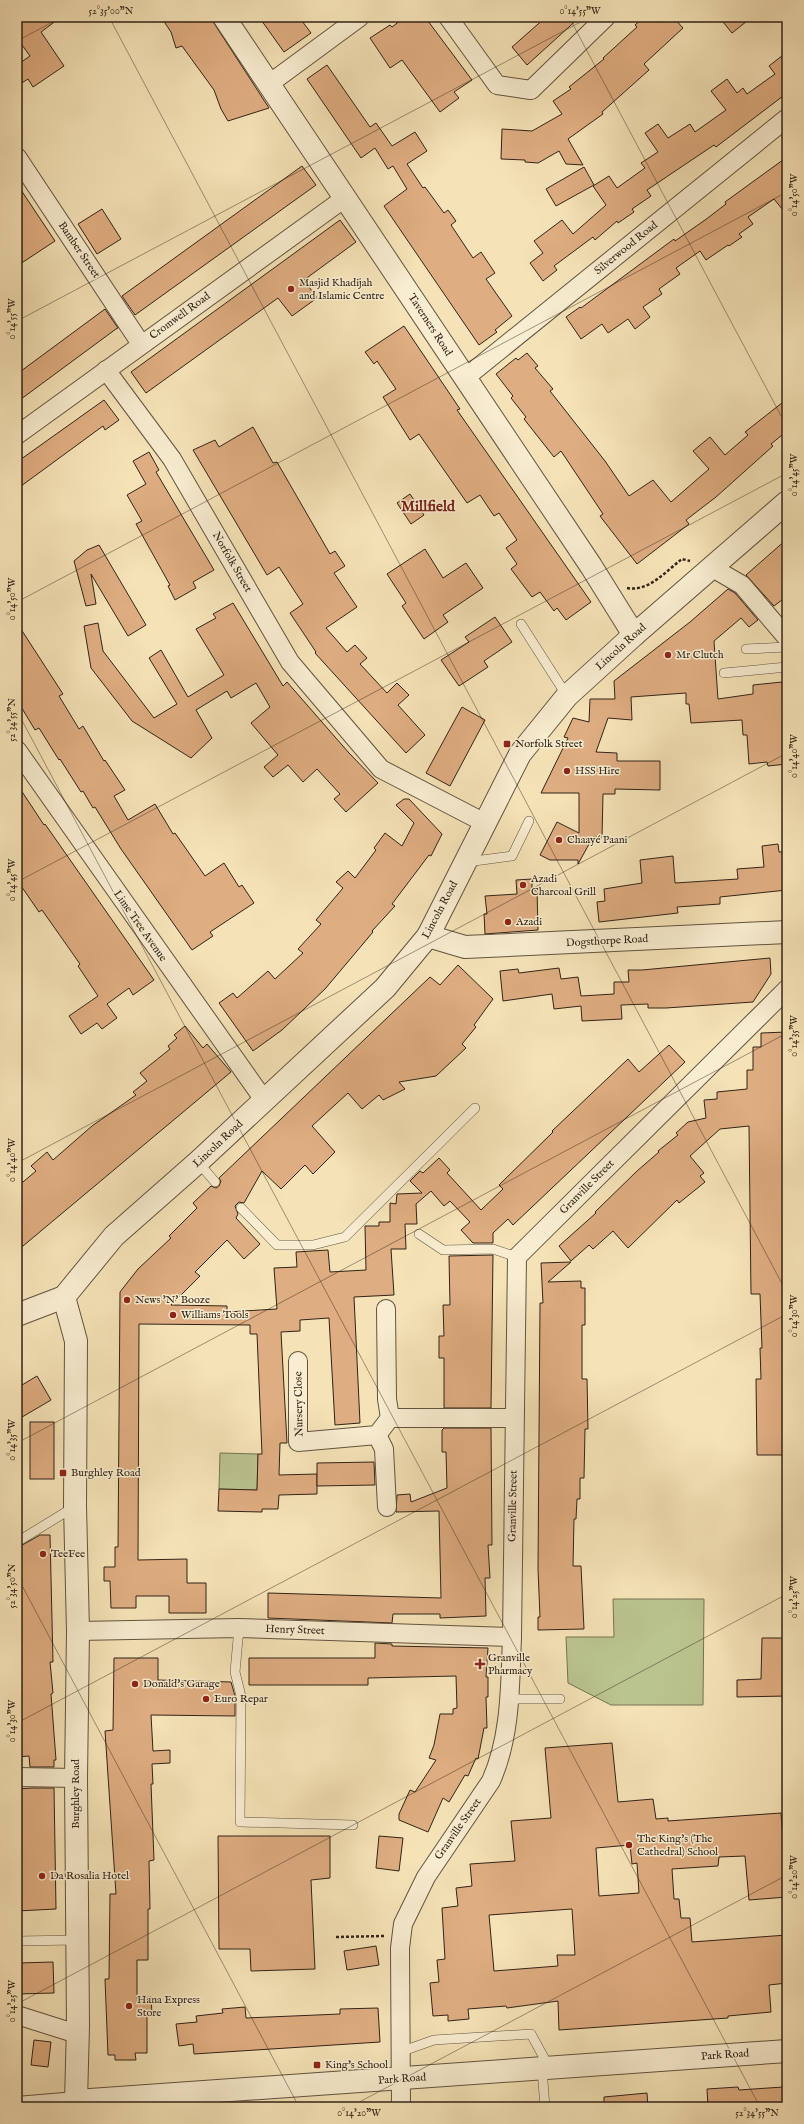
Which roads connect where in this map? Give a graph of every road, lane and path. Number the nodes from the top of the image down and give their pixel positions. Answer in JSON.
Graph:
{"nodes":[{"id":1,"x":224,"y":17,"type":"edge"},
{"id":2,"x":360,"y":17,"type":"edge"},
{"id":3,"x":448,"y":17,"type":"edge"},
{"id":4,"x":606,"y":17,"type":"edge"},
{"id":5,"x":269,"y":84,"type":"junction"},
{"id":6,"x":787,"y":118,"type":"edge"},
{"id":7,"x":20,"y":169,"type":"edge"},
{"id":8,"x":345,"y":198,"type":"junction"},
{"id":9,"x":141,"y":344,"type":"junction"},
{"id":10,"x":106,"y":370,"type":"junction"},
{"id":11,"x":465,"y":378,"type":"junction"},
{"id":12,"x":17,"y":435,"type":"edge"},
{"id":13,"x":787,"y":502,"type":"edge"},
{"id":14,"x":712,"y":567,"type":"junction"},
{"id":15,"x":622,"y":588,"type":"dead end"},
{"id":16,"x":521,"y":624,"type":"dead end"},
{"id":17,"x":634,"y":635,"type":"junction"},
{"id":18,"x":787,"y":638,"type":"edge"},
{"id":19,"x":787,"y":648,"type":"edge"},
{"id":20,"x":746,"y":649,"type":"dead end"},
{"id":21,"x":787,"y":667,"type":"edge"},
{"id":22,"x":724,"y":673,"type":"dead end"},
{"id":23,"x":567,"y":696,"type":"junction"},
{"id":24,"x":17,"y":750,"type":"edge"},
{"id":25,"x":529,"y":821,"type":"dead end"},
{"id":26,"x":485,"y":823,"type":"junction"},
{"id":27,"x":465,"y":862,"type":"junction"},
{"id":28,"x":787,"y":932,"type":"edge"},
{"id":29,"x":428,"y":936,"type":"junction"},
{"id":30,"x":787,"y":989,"type":"edge"},
{"id":31,"x":264,"y":1100,"type":"junction"},
{"id":32,"x":475,"y":1108,"type":"dead end"},
{"id":33,"x":198,"y":1162,"type":"junction"},
{"id":34,"x":215,"y":1182,"type":"dead end"},
{"id":35,"x":241,"y":1208,"type":"dead end"},
{"id":36,"x":419,"y":1234,"type":"dead end"},
{"id":37,"x":517,"y":1256,"type":"junction"},
{"id":38,"x":64,"y":1297,"type":"junction"},
{"id":39,"x":386,"y":1309,"type":"dead end"},
{"id":40,"x":17,"y":1315,"type":"edge"},
{"id":41,"x":298,"y":1361,"type":"dead end"},
{"id":42,"x":390,"y":1418,"type":"junction"},
{"id":43,"x":514,"y":1418,"type":"junction"},
{"id":44,"x":377,"y":1435,"type":"junction"},
{"id":45,"x":75,"y":1506,"type":"junction"},
{"id":46,"x":387,"y":1507,"type":"dead end"},
{"id":47,"x":17,"y":1542,"type":"edge"},
{"id":48,"x":239,"y":1628,"type":"junction"},
{"id":49,"x":78,"y":1631,"type":"junction"},
{"id":50,"x":512,"y":1637,"type":"junction"},
{"id":51,"x":510,"y":1699,"type":"junction"},
{"id":52,"x":560,"y":1699,"type":"dead end"},
{"id":53,"x":17,"y":1777,"type":"edge"},
{"id":54,"x":76,"y":1778,"type":"junction"},
{"id":55,"x":353,"y":1825,"type":"dead end"},
{"id":56,"x":388,"y":1936,"type":"dead end"},
{"id":57,"x":336,"y":1937,"type":"dead end"},
{"id":58,"x":77,"y":1940,"type":"junction"},
{"id":59,"x":17,"y":1942,"type":"edge"},
{"id":60,"x":17,"y":2015,"type":"edge"},
{"id":61,"x":77,"y":2034,"type":"junction"},
{"id":62,"x":787,"y":2051,"type":"edge"},
{"id":63,"x":400,"y":2052,"type":"junction"},
{"id":64,"x":546,"y":2068,"type":"junction"},
{"id":65,"x":401,"y":2079,"type":"junction"},
{"id":66,"x":75,"y":2104,"type":"edge"},
{"id":67,"x":17,"y":2106,"type":"edge"},
{"id":68,"x":401,"y":2107,"type":"edge"},
{"id":69,"x":545,"y":2107,"type":"edge"}],
"edges":[{"from":1,"to":5,"type":"street","name":"Taverners Road"},
{"from":2,"to":5,"type":"street"},
{"from":3,"to":4,"type":"street"},
{"from":5,"to":8,"type":"street","name":"Taverners Road"},
{"from":6,"to":11,"type":"street","name":"Silverwood Road"},
{"from":7,"to":9,"type":"street","name":"Bamber Street"},
{"from":8,"to":9,"type":"street","name":"Cromwell Road"},
{"from":8,"to":11,"type":"street","name":"Taverners Road"},
{"from":9,"to":10,"type":"street","name":"Cromwell Road"},
{"from":10,"to":12,"type":"street","name":"Cromwell Road"},
{"from":10,"to":26,"type":"street","name":"Norfolk Street"},
{"from":11,"to":17,"type":"street","name":"Taverners Road"},
{"from":13,"to":14,"type":"street","name":"Lincoln Road"},
{"from":14,"to":15,"type":"path"},
{"from":14,"to":17,"type":"street","name":"Lincoln Road"},
{"from":14,"to":18,"type":"street"},
{"from":16,"to":23,"type":"lane"},
{"from":17,"to":23,"type":"street","name":"Lincoln Road"},
{"from":19,"to":20,"type":"lane"},
{"from":21,"to":22,"type":"lane"},
{"from":23,"to":26,"type":"street","name":"Lincoln Road"},
{"from":24,"to":31,"type":"street","name":"Lime Tree Avenue"},
{"from":25,"to":27,"type":"lane"},
{"from":26,"to":27,"type":"street","name":"Lincoln Road"},
{"from":27,"to":29,"type":"street","name":"Lincoln Road"},
{"from":28,"to":29,"type":"street","name":"Dogsthorpe Road"},
{"from":29,"to":31,"type":"street","name":"Lincoln Road"},
{"from":30,"to":37,"type":"street","name":"Granville Street"},
{"from":31,"to":33,"type":"street","name":"Lincoln Road"},
{"from":32,"to":35,"type":"lane"},
{"from":33,"to":34,"type":"lane"},
{"from":33,"to":38,"type":"street","name":"Lincoln Road"},
{"from":36,"to":37,"type":"lane"},
{"from":37,"to":43,"type":"street","name":"Granville Street"},
{"from":38,"to":40,"type":"street"},
{"from":38,"to":45,"type":"street","name":"Burghley Road"},
{"from":39,"to":42,"type":"street"},
{"from":41,"to":44,"type":"street","name":"Nursery Close"},
{"from":42,"to":43,"type":"street"},
{"from":42,"to":44,"type":"street"},
{"from":43,"to":50,"type":"street","name":"Granville Street"},
{"from":44,"to":46,"type":"street"},
{"from":45,"to":47,"type":"lane"},
{"from":45,"to":49,"type":"street","name":"Burghley Road"},
{"from":48,"to":49,"type":"street","name":"Henry Street"},
{"from":48,"to":50,"type":"street","name":"Henry Street"},
{"from":48,"to":55,"type":"lane"},
{"from":49,"to":54,"type":"street","name":"Burghley Road"},
{"from":50,"to":51,"type":"street","name":"Granville Street"},
{"from":51,"to":52,"type":"lane"},
{"from":51,"to":63,"type":"street","name":"Granville Street"},
{"from":53,"to":54,"type":"street"},
{"from":54,"to":58,"type":"street","name":"Burghley Road"},
{"from":56,"to":57,"type":"path"},
{"from":58,"to":59,"type":"lane"},
{"from":58,"to":61,"type":"street","name":"Burghley Road"},
{"from":60,"to":61,"type":"street"},
{"from":61,"to":66,"type":"street","name":"Burghley Road"},
{"from":62,"to":64,"type":"street","name":"Park Road"},
{"from":63,"to":64,"type":"lane"},
{"from":63,"to":65,"type":"street","name":"Granville Street"},
{"from":64,"to":65,"type":"street","name":"Park Road"},
{"from":64,"to":69,"type":"lane"},
{"from":65,"to":66,"type":"street","name":"Park Road"},
{"from":65,"to":68,"type":"street","name":"Granville Street"},
{"from":66,"to":67,"type":"street","name":"Park Road"}]}
